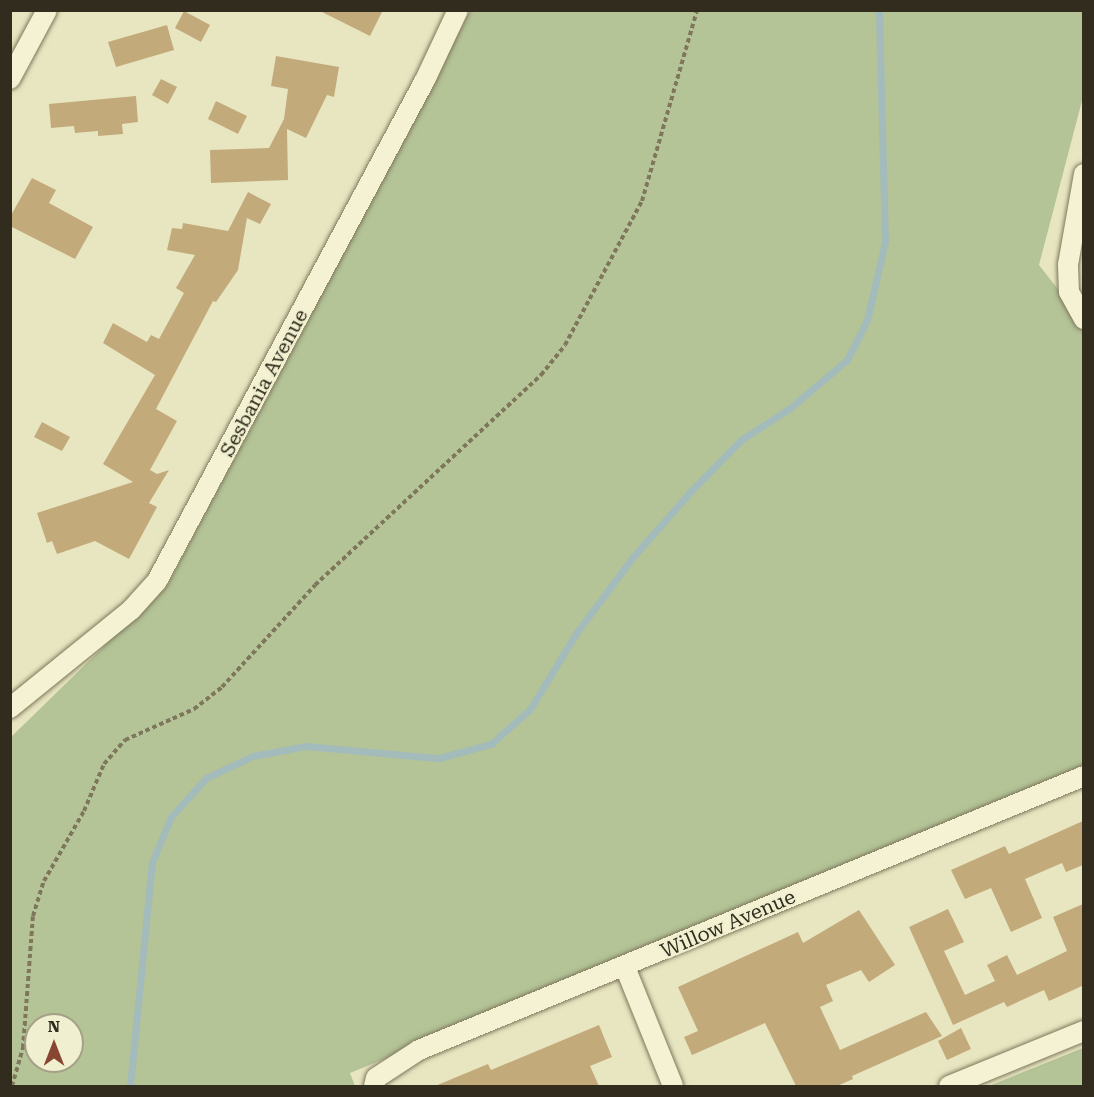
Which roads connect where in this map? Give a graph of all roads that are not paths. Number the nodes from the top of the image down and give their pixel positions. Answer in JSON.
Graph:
{"nodes":[{"id":1,"x":47,"y":10,"type":"edge"},
{"id":2,"x":458,"y":10,"type":"edge"},
{"id":3,"x":10,"y":79,"type":"edge"},
{"id":4,"x":1083,"y":174,"type":"edge"},
{"id":5,"x":1083,"y":319,"type":"edge"},
{"id":6,"x":10,"y":708,"type":"edge"},
{"id":7,"x":1083,"y":776,"type":"edge"},
{"id":8,"x":625,"y":967,"type":"junction"},
{"id":9,"x":1083,"y":1031,"type":"edge"},
{"id":10,"x":375,"y":1082,"type":"edge"},
{"id":11,"x":673,"y":1086,"type":"edge"},
{"id":12,"x":949,"y":1086,"type":"edge"}],
"edges":[{"from":1,"to":3,"type":"street"},
{"from":2,"to":6,"type":"street","name":"Sesbania Avenue"},
{"from":4,"to":5,"type":"street"},
{"from":7,"to":8,"type":"street","name":"Willow Avenue"},
{"from":8,"to":10,"type":"street","name":"Willow Avenue"},
{"from":8,"to":11,"type":"street"},
{"from":9,"to":12,"type":"street"}]}
